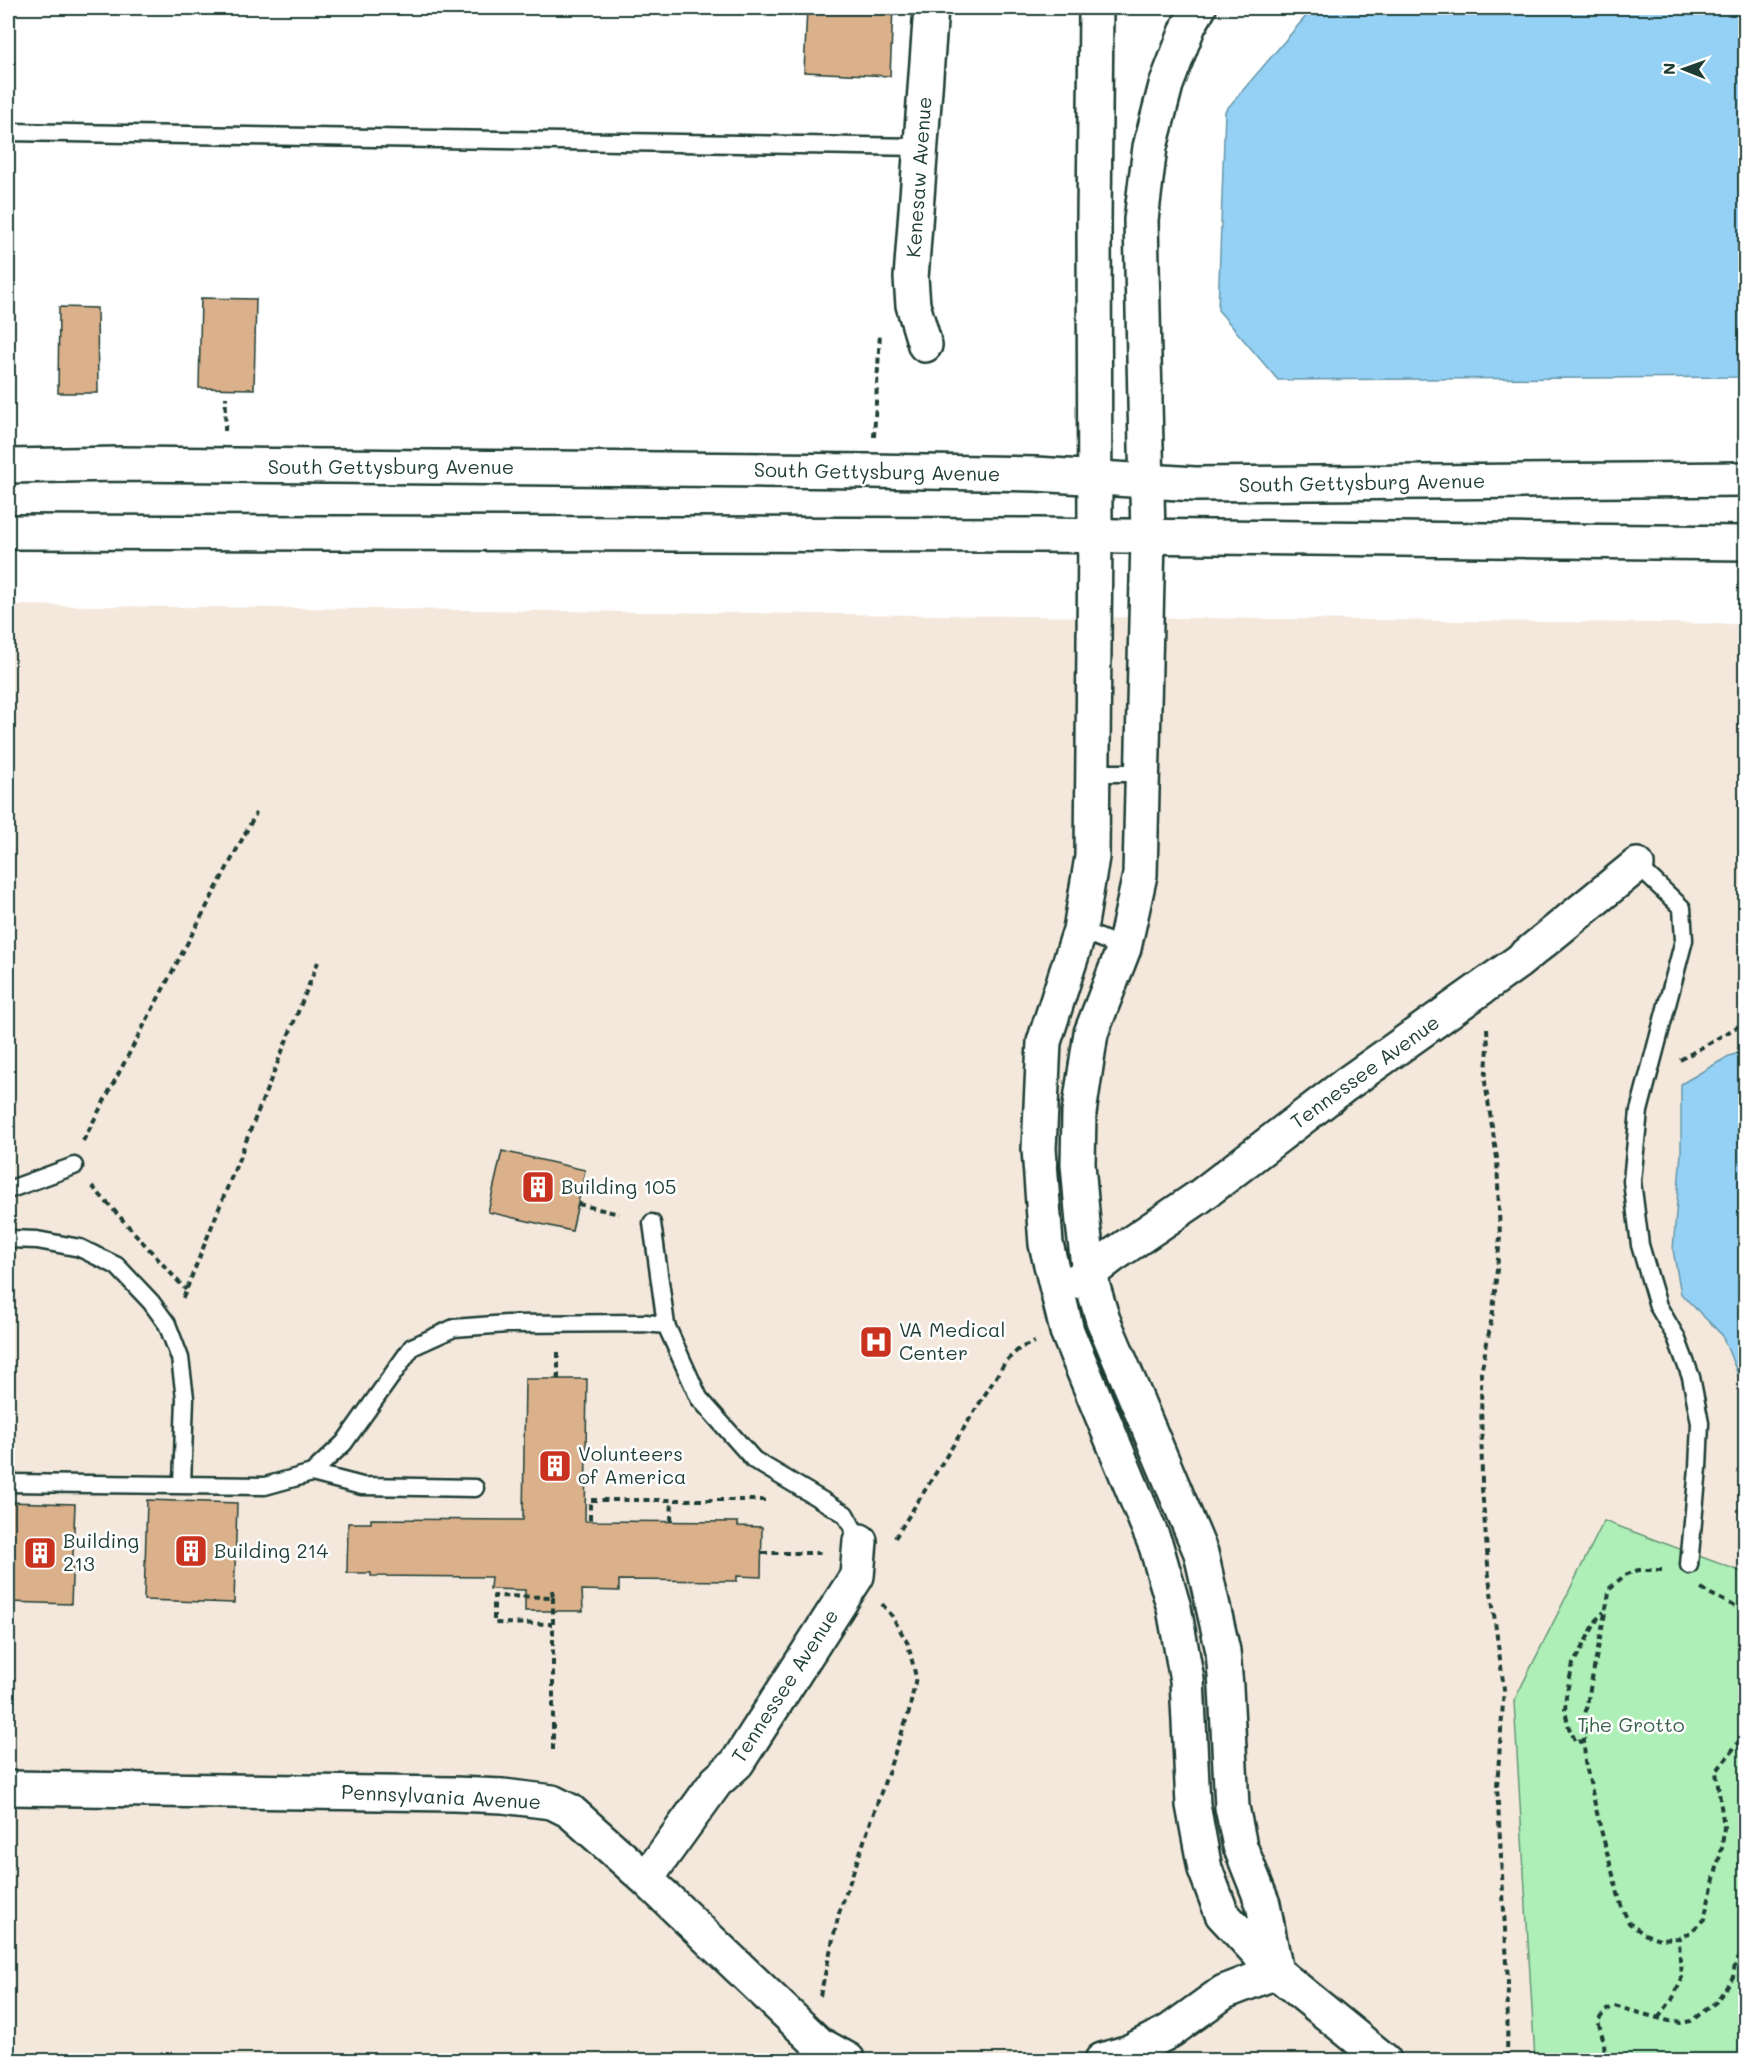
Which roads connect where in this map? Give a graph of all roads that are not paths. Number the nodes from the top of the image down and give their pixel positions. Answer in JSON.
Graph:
{"nodes":[{"id":1,"x":932,"y":8,"type":"edge"},
{"id":2,"x":1096,"y":8,"type":"edge"},
{"id":3,"x":1199,"y":8,"type":"edge"},
{"id":4,"x":8,"y":132,"type":"edge"},
{"id":5,"x":921,"y":147,"type":"junction"},
{"id":6,"x":925,"y":345,"type":"dead end"},
{"id":7,"x":8,"y":466,"type":"edge"},
{"id":8,"x":1095,"y":478,"type":"junction"},
{"id":9,"x":1746,"y":479,"type":"edge"},
{"id":10,"x":1147,"y":481,"type":"junction"},
{"id":11,"x":8,"y":532,"type":"edge"},
{"id":12,"x":1095,"y":536,"type":"junction"},
{"id":13,"x":1148,"y":537,"type":"junction"},
{"id":14,"x":1746,"y":543,"type":"edge"},
{"id":15,"x":1094,"y":773,"type":"junction"},
{"id":16,"x":1144,"y":773,"type":"junction"},
{"id":17,"x":1637,"y":865,"type":"joint"},
{"id":18,"x":1080,"y":930,"type":"junction"},
{"id":19,"x":1124,"y":948,"type":"junction"},
{"id":20,"x":74,"y":1166,"type":"road end"},
{"id":21,"x":8,"y":1190,"type":"edge"},
{"id":22,"x":652,"y":1223,"type":"dead end"},
{"id":23,"x":8,"y":1239,"type":"edge"},
{"id":24,"x":1089,"y":1274,"type":"junction"},
{"id":25,"x":1058,"y":1289,"type":"junction"},
{"id":26,"x":666,"y":1325,"type":"junction"},
{"id":27,"x":312,"y":1473,"type":"junction"},
{"id":28,"x":8,"y":1483,"type":"edge"},
{"id":29,"x":182,"y":1485,"type":"junction"},
{"id":30,"x":476,"y":1488,"type":"dead end"},
{"id":31,"x":860,"y":1541,"type":"joint"},
{"id":32,"x":1689,"y":1565,"type":"dead end"},
{"id":33,"x":8,"y":1788,"type":"edge"},
{"id":34,"x":646,"y":1879,"type":"junction"},
{"id":35,"x":1276,"y":1972,"type":"junction"},
{"id":36,"x":848,"y":2061,"type":"edge"},
{"id":37,"x":1102,"y":2061,"type":"edge"},
{"id":38,"x":1384,"y":2061,"type":"edge"}],
"edges":[{"from":1,"to":5,"type":"main road","name":"Kenesaw Avenue"},
{"from":2,"to":8,"type":"main road"},
{"from":3,"to":10,"type":"main road"},
{"from":4,"to":5,"type":"lane"},
{"from":5,"to":6,"type":"main road","name":"Kenesaw Avenue"},
{"from":7,"to":8,"type":"main road","name":"South Gettysburg Avenue"},
{"from":8,"to":10,"type":"main road","name":"South Gettysburg Avenue"},
{"from":8,"to":12,"type":"main road"},
{"from":9,"to":10,"type":"main road","name":"South Gettysburg Avenue"},
{"from":10,"to":13,"type":"main road"},
{"from":11,"to":12,"type":"main road"},
{"from":12,"to":13,"type":"main road"},
{"from":12,"to":15,"type":"main road"},
{"from":13,"to":14,"type":"main road"},
{"from":13,"to":16,"type":"main road"},
{"from":15,"to":16,"type":"lane"},
{"from":15,"to":18,"type":"main road"},
{"from":16,"to":19,"type":"main road"},
{"from":17,"to":24,"type":"main road","name":"Tennessee Avenue"},
{"from":17,"to":32,"type":"lane"},
{"from":18,"to":19,"type":"lane"},
{"from":18,"to":25,"type":"main road"},
{"from":19,"to":24,"type":"main road"},
{"from":20,"to":21,"type":"lane"},
{"from":22,"to":26,"type":"lane"},
{"from":23,"to":29,"type":"lane"},
{"from":24,"to":25,"type":"main road","name":"Tennessee Avenue"},
{"from":24,"to":35,"type":"main road"},
{"from":25,"to":35,"type":"main road"},
{"from":26,"to":27,"type":"lane"},
{"from":26,"to":31,"type":"lane"},
{"from":27,"to":29,"type":"lane"},
{"from":27,"to":30,"type":"lane"},
{"from":28,"to":29,"type":"lane"},
{"from":31,"to":34,"type":"main road","name":"Tennessee Avenue"},
{"from":33,"to":34,"type":"main road","name":"Pennsylvania Avenue"},
{"from":34,"to":36,"type":"main road","name":"Pennsylvania Avenue"},
{"from":35,"to":37,"type":"main road"},
{"from":35,"to":38,"type":"main road"}]}
